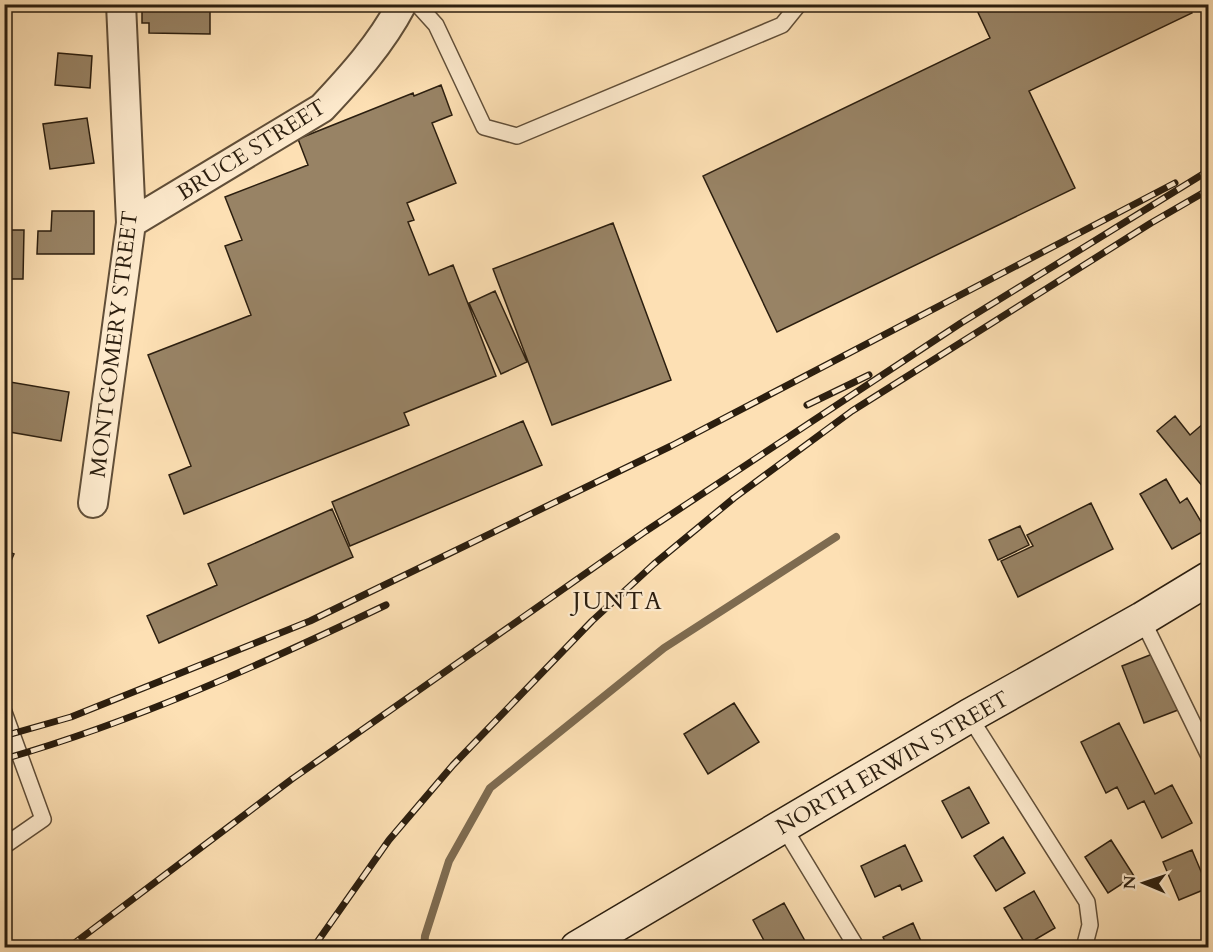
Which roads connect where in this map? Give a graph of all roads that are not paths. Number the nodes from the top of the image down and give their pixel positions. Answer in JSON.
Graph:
{"nodes":[{"id":1,"x":121,"y":4,"type":"edge"},
{"id":2,"x":402,"y":4,"type":"edge"},
{"id":3,"x":417,"y":4,"type":"edge"},
{"id":4,"x":799,"y":4,"type":"edge"},
{"id":5,"x":131,"y":223,"type":"junction"},
{"id":6,"x":93,"y":503,"type":"dead end"},
{"id":7,"x":1209,"y":579,"type":"edge"},
{"id":8,"x":1142,"y":619,"type":"junction"},
{"id":9,"x":4,"y":712,"type":"edge"},
{"id":10,"x":969,"y":716,"type":"junction"},
{"id":11,"x":1209,"y":754,"type":"edge"},
{"id":12,"x":783,"y":826,"type":"junction"},
{"id":13,"x":4,"y":846,"type":"edge"},
{"id":14,"x":588,"y":945,"type":"edge"},
{"id":15,"x":857,"y":948,"type":"edge"},
{"id":16,"x":1084,"y":948,"type":"edge"}],
"edges":[{"from":1,"to":5,"type":"street","name":"MONTGOMERY STREET"},
{"from":2,"to":5,"type":"street","name":"BRUCE STREET"},
{"from":3,"to":4,"type":"lane"},
{"from":5,"to":6,"type":"street","name":"MONTGOMERY STREET"},
{"from":7,"to":8,"type":"street","name":"NORTH ERWIN STREET"},
{"from":8,"to":10,"type":"street","name":"NORTH ERWIN STREET"},
{"from":8,"to":11,"type":"lane"},
{"from":9,"to":13,"type":"lane"},
{"from":10,"to":12,"type":"street","name":"NORTH ERWIN STREET"},
{"from":10,"to":16,"type":"lane"},
{"from":12,"to":14,"type":"street","name":"NORTH ERWIN STREET"},
{"from":12,"to":15,"type":"lane"}]}
